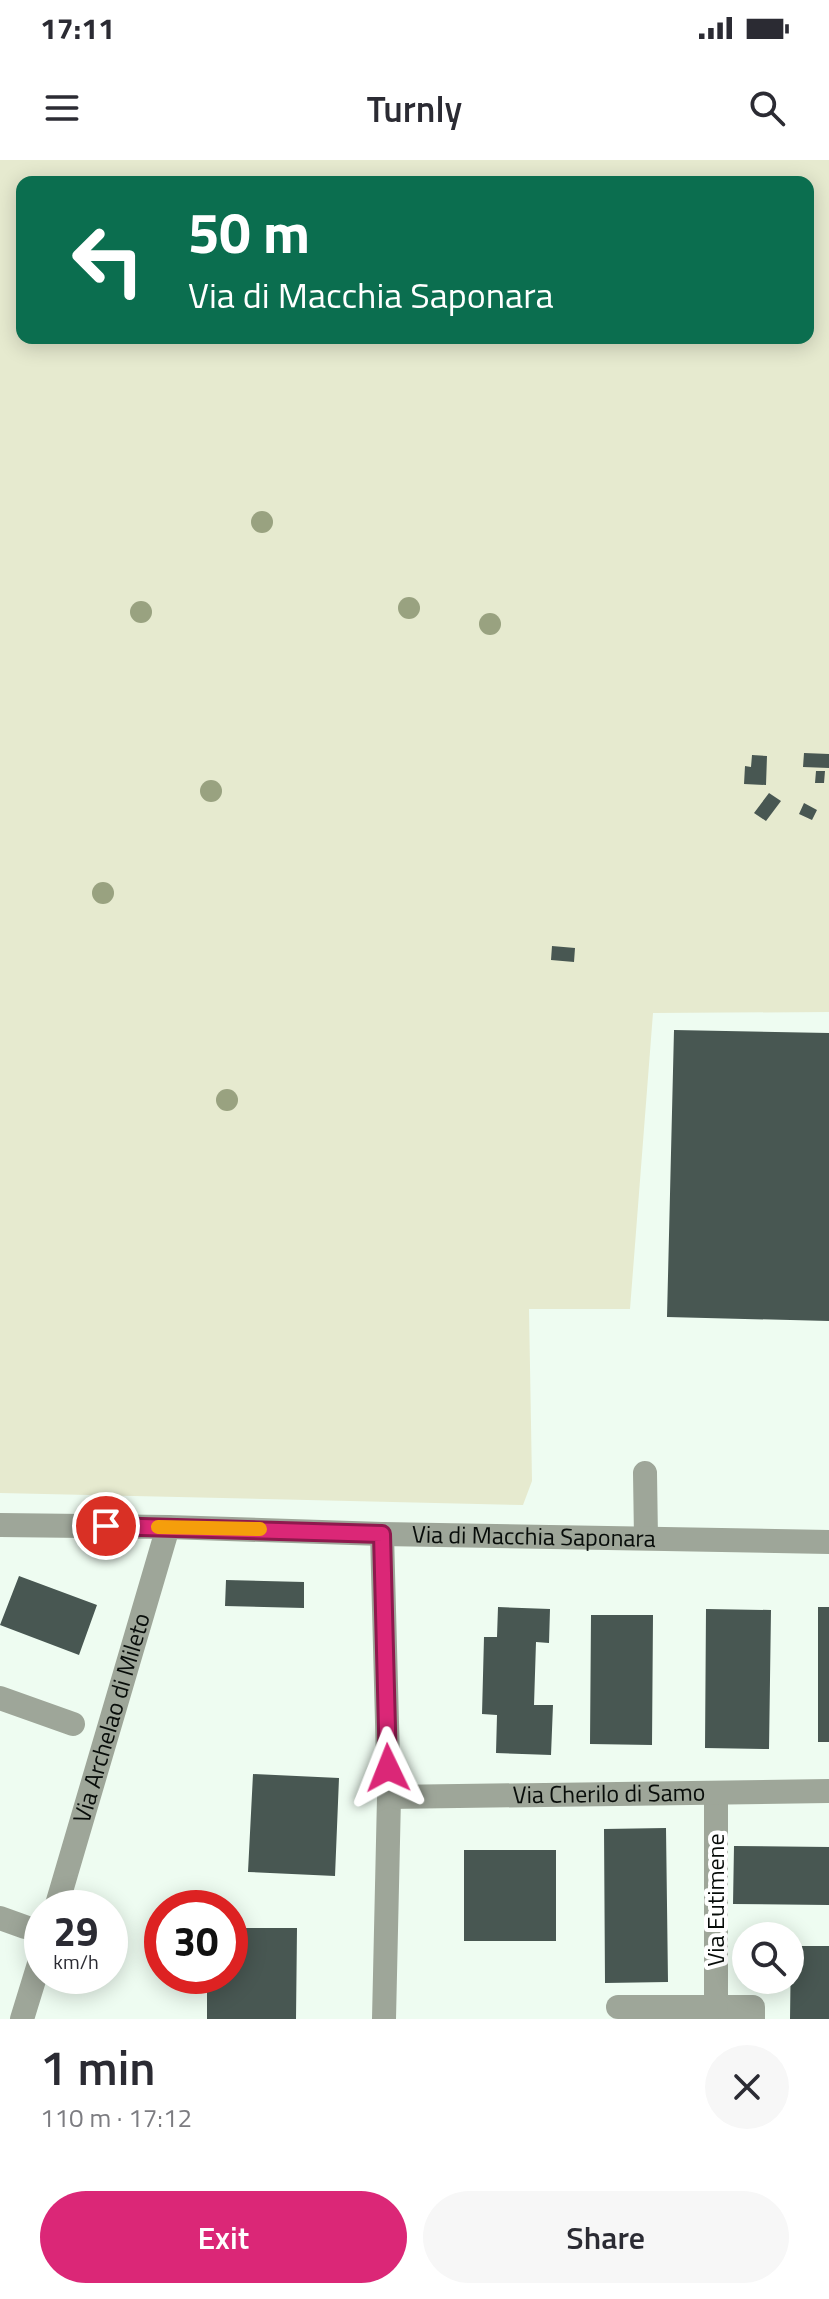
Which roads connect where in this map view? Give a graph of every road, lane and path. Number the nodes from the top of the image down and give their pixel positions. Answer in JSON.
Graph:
{"nodes":[{"id":1,"x":645,"y":1473,"type":"dead end"},
{"id":2,"x":0,"y":1525,"type":"edge"},
{"id":3,"x":168,"y":1527,"type":"junction"},
{"id":4,"x":382,"y":1534,"type":"junction"},
{"id":5,"x":646,"y":1538,"type":"junction"},
{"id":6,"x":829,"y":1542,"type":"edge"},
{"id":7,"x":0,"y":1698,"type":"edge"},
{"id":8,"x":73,"y":1724,"type":"dead end"},
{"id":9,"x":829,"y":1791,"type":"edge"},
{"id":10,"x":716,"y":1793,"type":"junction"},
{"id":11,"x":389,"y":1797,"type":"junction"},
{"id":12,"x":61,"y":1890,"type":"edge"},
{"id":13,"x":0,"y":1918,"type":"edge"},
{"id":14,"x":24,"y":1927,"type":"edge"},
{"id":15,"x":30,"y":1994,"type":"edge"},
{"id":16,"x":618,"y":2007,"type":"dead end"},
{"id":17,"x":716,"y":2007,"type":"junction"},
{"id":18,"x":22,"y":2019,"type":"edge"},
{"id":19,"x":384,"y":2019,"type":"edge"},
{"id":20,"x":753,"y":2019,"type":"edge"}],
"edges":[{"from":1,"to":5,"type":"street"},
{"from":2,"to":3,"type":"street","name":"Via di Macchia Saponara"},
{"from":3,"to":4,"type":"street","name":"Via di Macchia Saponara"},
{"from":3,"to":12,"type":"street","name":"Via Archelao di Mileto"},
{"from":4,"to":5,"type":"street","name":"Via di Macchia Saponara"},
{"from":4,"to":11,"type":"street"},
{"from":5,"to":6,"type":"street","name":"Via di Macchia Saponara"},
{"from":7,"to":8,"type":"street"},
{"from":9,"to":10,"type":"street","name":"Via Cherilo di Samo"},
{"from":10,"to":11,"type":"street","name":"Via Cherilo di Samo"},
{"from":10,"to":17,"type":"street","name":"Via Eutimene"},
{"from":11,"to":19,"type":"street"},
{"from":13,"to":14,"type":"street"},
{"from":15,"to":18,"type":"street"},
{"from":16,"to":17,"type":"street"},
{"from":17,"to":20,"type":"street"}]}
